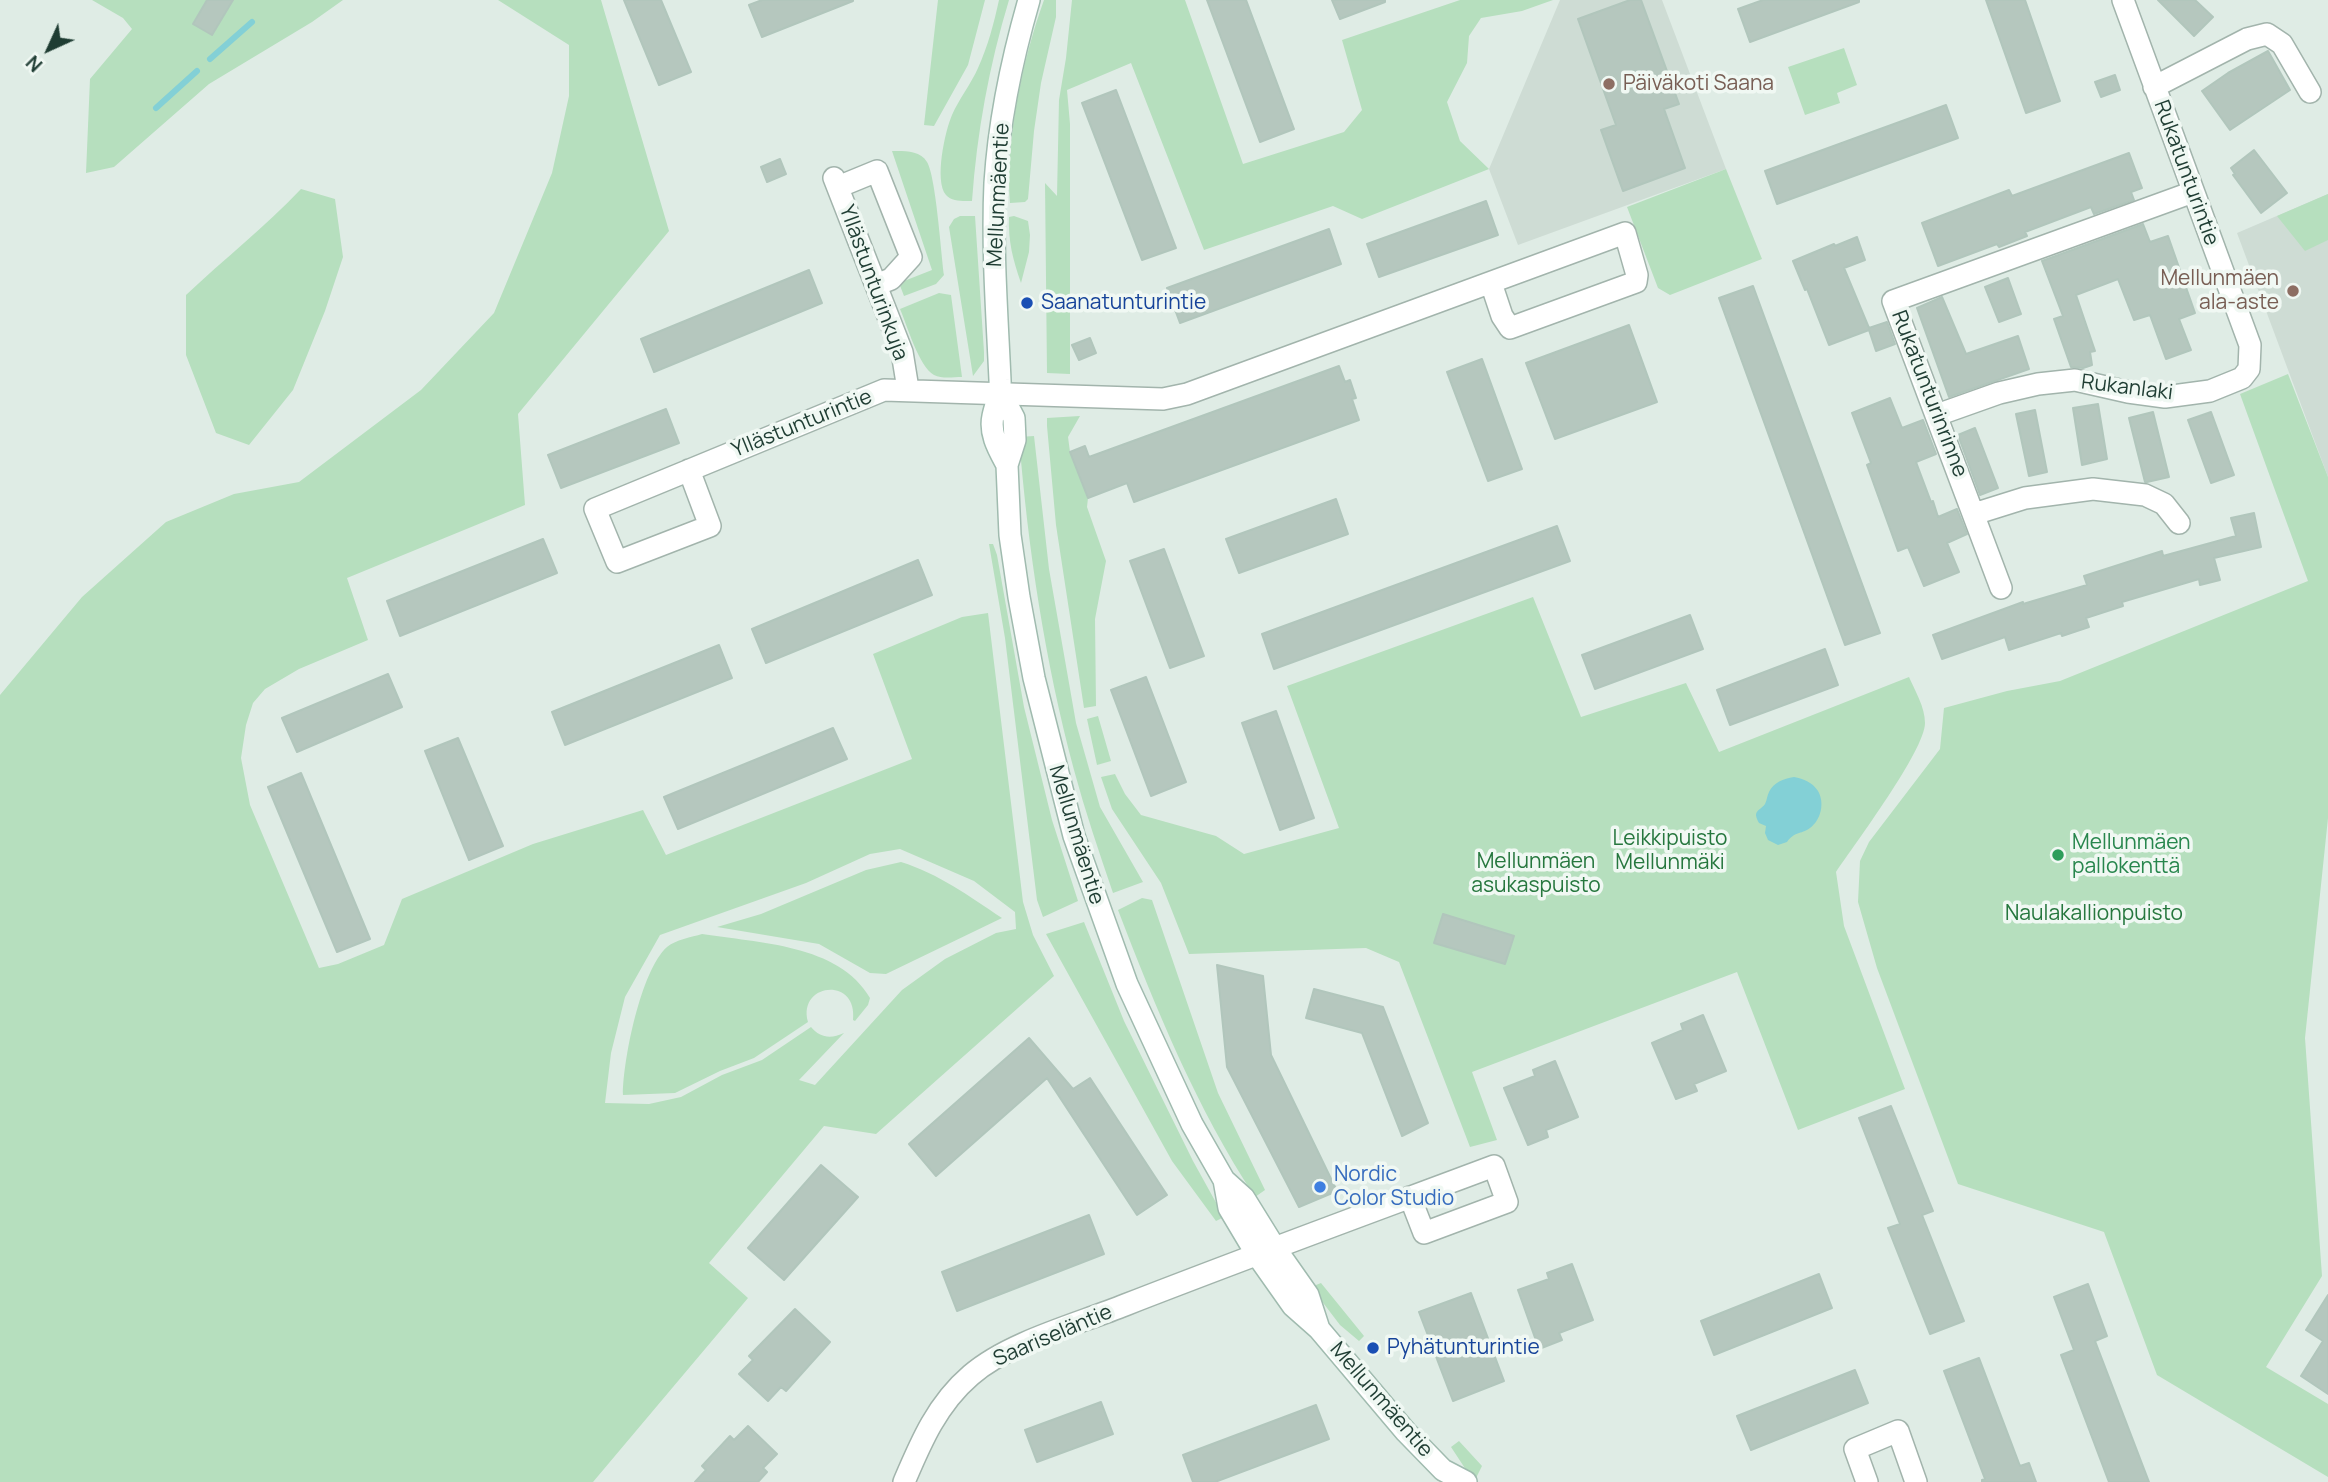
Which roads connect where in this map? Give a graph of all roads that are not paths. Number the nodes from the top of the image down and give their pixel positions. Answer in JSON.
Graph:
{"nodes":[{"id":1,"x":1029,"y":0,"type":"edge"},
{"id":2,"x":2123,"y":0,"type":"edge"},
{"id":3,"x":2154,"y":88,"type":"junction"},
{"id":4,"x":2310,"y":92,"type":"dead end"},
{"id":5,"x":2193,"y":192,"type":"junction"},
{"id":6,"x":1491,"y":283,"type":"junction"},
{"id":7,"x":876,"y":285,"type":"junction"},
{"id":8,"x":2250,"y":345,"type":"joint"},
{"id":9,"x":908,"y":389,"type":"junction"},
{"id":10,"x":1001,"y":393,"type":"junction"},
{"id":11,"x":1937,"y":415,"type":"junction"},
{"id":12,"x":689,"y":470,"type":"junction"},
{"id":13,"x":1975,"y":514,"type":"junction"},
{"id":14,"x":2179,"y":523,"type":"dead end"},
{"id":15,"x":2001,"y":588,"type":"dead end"},
{"id":16,"x":1410,"y":1197,"type":"dead end"},
{"id":17,"x":1266,"y":1252,"type":"junction"},
{"id":18,"x":1445,"y":1476,"type":"edge"},
{"id":19,"x":904,"y":1482,"type":"edge"},
{"id":20,"x":1466,"y":1482,"type":"edge"},
{"id":21,"x":1867,"y":1482,"type":"edge"},
{"id":22,"x":1916,"y":1482,"type":"edge"}],
"edges":[{"from":1,"to":10,"type":"street","name":"Mellunmäentie"},
{"from":2,"to":3,"type":"street","name":"Rukatunturintie"},
{"from":3,"to":4,"type":"street"},
{"from":3,"to":5,"type":"street","name":"Rukatunturintie"},
{"from":5,"to":8,"type":"street","name":"Rukatunturintie"},
{"from":5,"to":11,"type":"street","name":"Rukatunturinrinne"},
{"from":6,"to":6,"type":"street"},
{"from":6,"to":10,"type":"street"},
{"from":7,"to":7,"type":"street","name":"Yllästunturinkuja"},
{"from":7,"to":9,"type":"street","name":"Yllästunturinkuja"},
{"from":8,"to":11,"type":"street","name":"Rukanlaki"},
{"from":9,"to":10,"type":"street","name":"Yllästunturintie"},
{"from":9,"to":12,"type":"street","name":"Yllästunturintie"},
{"from":10,"to":17,"type":"street","name":"Mellunmäentie"},
{"from":11,"to":13,"type":"street","name":"Rukatunturinrinne"},
{"from":12,"to":12,"type":"street","name":"Yllästunturintie"},
{"from":13,"to":14,"type":"street"},
{"from":13,"to":15,"type":"street","name":"Rukatunturinrinne"},
{"from":16,"to":17,"type":"street"},
{"from":17,"to":18,"type":"street","name":"Mellunmäentie"},
{"from":17,"to":19,"type":"street","name":"Saariseläntie"},
{"from":18,"to":20,"type":"street","name":"Mellunmäentie"},
{"from":21,"to":22,"type":"street"}]}
